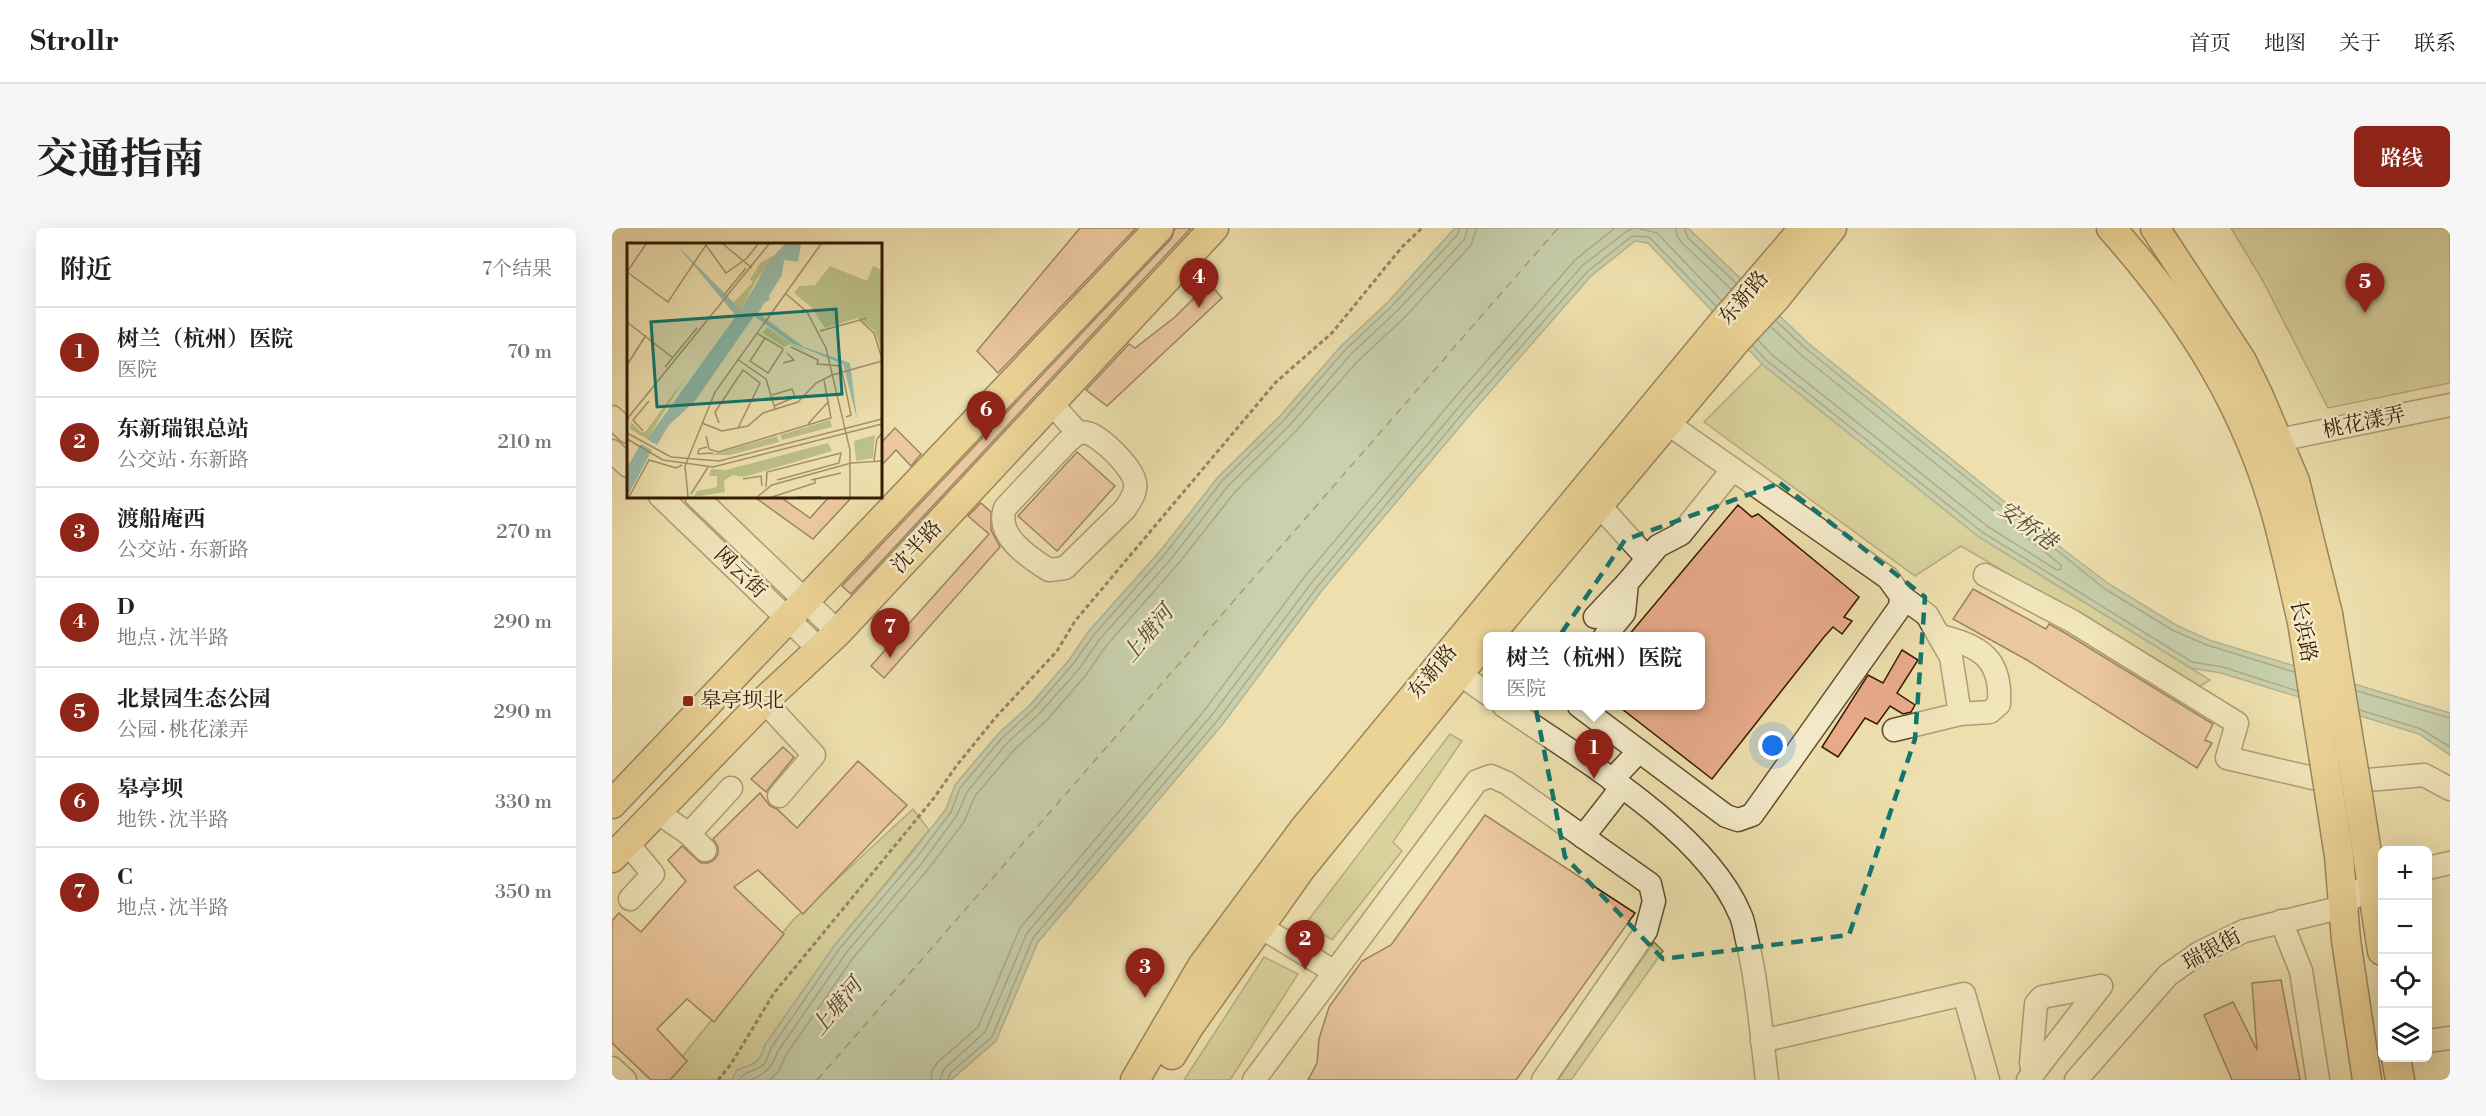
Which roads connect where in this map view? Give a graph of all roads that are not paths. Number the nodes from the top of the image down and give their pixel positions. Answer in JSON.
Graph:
{"nodes":[{"id":1,"x":1159,"y":228,"type":"edge"},
{"id":2,"x":1214,"y":228,"type":"edge"},
{"id":3,"x":1804,"y":228,"type":"edge"},
{"id":4,"x":1832,"y":228,"type":"edge"},
{"id":5,"x":2111,"y":228,"type":"edge"},
{"id":6,"x":2156,"y":228,"type":"edge"},
{"id":7,"x":1768,"y":289,"type":"junction"},
{"id":8,"x":1728,"y":334,"type":"junction"},
{"id":9,"x":1051,"y":403,"type":"junction"},
{"id":10,"x":2450,"y":405,"type":"edge"},
{"id":11,"x":612,"y":417,"type":"edge"},
{"id":12,"x":1667,"y":423,"type":"junction"},
{"id":13,"x":627,"y":431,"type":"edge"},
{"id":14,"x":1078,"y":433,"type":"junction"},
{"id":15,"x":2279,"y":440,"type":"junction"},
{"id":16,"x":612,"y":450,"type":"edge"},
{"id":17,"x":627,"y":465,"type":"edge"},
{"id":18,"x":1733,"y":469,"type":"junction"},
{"id":19,"x":662,"y":498,"type":"edge"},
{"id":20,"x":698,"y":498,"type":"edge"},
{"id":21,"x":1599,"y":505,"type":"junction"},
{"id":22,"x":1647,"y":558,"type":"junction"},
{"id":23,"x":1985,"y":575,"type":"dead end"},
{"id":24,"x":1900,"y":596,"type":"junction"},
{"id":25,"x":797,"y":610,"type":"junction"},
{"id":26,"x":2315,"y":618,"type":"junction"},
{"id":27,"x":1600,"y":627,"type":"edge"},
{"id":28,"x":1492,"y":632,"type":"edge"},
{"id":29,"x":1940,"y":636,"type":"junction"},
{"id":30,"x":829,"y":641,"type":"junction"},
{"id":31,"x":1483,"y":641,"type":"edge"},
{"id":32,"x":1450,"y":667,"type":"junction"},
{"id":33,"x":1483,"y":690,"type":"edge"},
{"id":34,"x":764,"y":701,"type":"junction"},
{"id":35,"x":1511,"y":710,"type":"edge"},
{"id":36,"x":1586,"y":710,"type":"edge"},
{"id":37,"x":1960,"y":714,"type":"junction"},
{"id":38,"x":1894,"y":730,"type":"dead end"},
{"id":39,"x":1639,"y":751,"type":"junction"},
{"id":40,"x":1617,"y":784,"type":"junction"},
{"id":41,"x":731,"y":788,"type":"dead end"},
{"id":42,"x":2450,"y":789,"type":"edge"},
{"id":43,"x":779,"y":796,"type":"dead end"},
{"id":44,"x":612,"y":804,"type":"edge"},
{"id":45,"x":657,"y":812,"type":"junction"},
{"id":46,"x":689,"y":834,"type":"junction"},
{"id":47,"x":1583,"y":837,"type":"junction"},
{"id":48,"x":619,"y":850,"type":"edge"},
{"id":49,"x":705,"y":850,"type":"dead end"},
{"id":50,"x":2450,"y":863,"type":"edge"},
{"id":51,"x":2432,"y":867,"type":"edge"},
{"id":52,"x":2377,"y":878,"type":"edge"},
{"id":53,"x":630,"y":899,"type":"dead end"},
{"id":54,"x":2379,"y":900,"type":"edge"},
{"id":55,"x":2343,"y":907,"type":"junction"},
{"id":56,"x":2281,"y":921,"type":"junction"},
{"id":57,"x":1259,"y":926,"type":"junction"},
{"id":58,"x":1333,"y":971,"type":"junction"},
{"id":59,"x":2450,"y":1038,"type":"edge"},
{"id":60,"x":2432,"y":1040,"type":"edge"},
{"id":61,"x":1762,"y":1041,"type":"junction"},
{"id":62,"x":2397,"y":1062,"type":"edge"},
{"id":63,"x":612,"y":1068,"type":"edge"},
{"id":64,"x":625,"y":1080,"type":"edge"},
{"id":65,"x":1135,"y":1080,"type":"edge"},
{"id":66,"x":1158,"y":1080,"type":"edge"},
{"id":67,"x":1254,"y":1080,"type":"edge"},
{"id":68,"x":1543,"y":1080,"type":"edge"},
{"id":69,"x":1767,"y":1080,"type":"edge"},
{"id":70,"x":1988,"y":1080,"type":"edge"},
{"id":71,"x":2076,"y":1080,"type":"edge"},
{"id":72,"x":2318,"y":1080,"type":"edge"},
{"id":73,"x":2367,"y":1080,"type":"edge"},
{"id":74,"x":2400,"y":1080,"type":"edge"}],
"edges":[{"from":1,"to":25,"type":"main road","name":"沈半路"},
{"from":2,"to":9,"type":"main road","name":"沈半路"},
{"from":3,"to":7,"type":"main road","name":"东新路"},
{"from":4,"to":7,"type":"main road","name":"东新路"},
{"from":5,"to":26,"type":"main road","name":"长浜路"},
{"from":6,"to":15,"type":"main road","name":"长浜路"},
{"from":7,"to":8,"type":"main road","name":"东新路"},
{"from":8,"to":12,"type":"main road","name":"东新路"},
{"from":8,"to":32,"type":"main road","name":"东新路"},
{"from":9,"to":14,"type":"street"},
{"from":9,"to":30,"type":"main road","name":"沈半路"},
{"from":10,"to":15,"type":"street","name":"桃花漾弄"},
{"from":11,"to":13,"type":"street"},
{"from":12,"to":18,"type":"street"},
{"from":12,"to":21,"type":"main road","name":"东新路"},
{"from":14,"to":14,"type":"street"},
{"from":15,"to":26,"type":"main road","name":"长浜路"},
{"from":16,"to":17,"type":"street"},
{"from":18,"to":22,"type":"street"},
{"from":18,"to":24,"type":"street"},
{"from":19,"to":25,"type":"street","name":"网云街"},
{"from":20,"to":25,"type":"street","name":"网云街"},
{"from":21,"to":22,"type":"street"},
{"from":21,"to":28,"type":"main road","name":"东新路"},
{"from":22,"to":27,"type":"street"},
{"from":23,"to":42,"type":"street"},
{"from":24,"to":29,"type":"street"},
{"from":24,"to":39,"type":"street"},
{"from":25,"to":30,"type":"street","name":"网云街"},
{"from":25,"to":44,"type":"main road","name":"沈半路"},
{"from":26,"to":52,"type":"main road","name":"长浜路","bridge":true},
{"from":26,"to":55,"type":"main road","name":"长浜路","bridge":true},
{"from":29,"to":37,"type":"street"},
{"from":29,"to":37,"type":"street"},
{"from":30,"to":34,"type":"main road","name":"沈半路"},
{"from":31,"to":32,"type":"main road","name":"东新路"},
{"from":32,"to":33,"type":"street"},
{"from":32,"to":57,"type":"main road","name":"东新路"},
{"from":32,"to":65,"type":"main road","name":"东新路"},
{"from":34,"to":43,"type":"street"},
{"from":34,"to":45,"type":"main road","name":"沈半路"},
{"from":35,"to":40,"type":"street"},
{"from":36,"to":39,"type":"street"},
{"from":37,"to":38,"type":"street"},
{"from":39,"to":40,"type":"street"},
{"from":40,"to":47,"type":"street"},
{"from":40,"to":61,"type":"street"},
{"from":41,"to":46,"type":"street"},
{"from":45,"to":46,"type":"street"},
{"from":45,"to":48,"type":"main road","name":"沈半路"},
{"from":46,"to":49,"type":"street"},
{"from":47,"to":58,"type":"street"},
{"from":47,"to":68,"type":"street"},
{"from":48,"to":53,"type":"street"},
{"from":50,"to":51,"type":"street"},
{"from":52,"to":54,"type":"main road","name":"长浜路"},
{"from":52,"to":55,"type":"street"},
{"from":55,"to":56,"type":"street","name":"瑞银街"},
{"from":55,"to":73,"type":"main road","name":"长浜路"},
{"from":56,"to":71,"type":"street","name":"瑞银街"},
{"from":56,"to":72,"type":"street"},
{"from":57,"to":58,"type":"street"},
{"from":57,"to":66,"type":"main road","name":"东新路"},
{"from":58,"to":67,"type":"street"},
{"from":59,"to":60,"type":"street"},
{"from":61,"to":69,"type":"street"},
{"from":61,"to":70,"type":"street"},
{"from":62,"to":74,"type":"main road"},
{"from":63,"to":64,"type":"street"}]}
